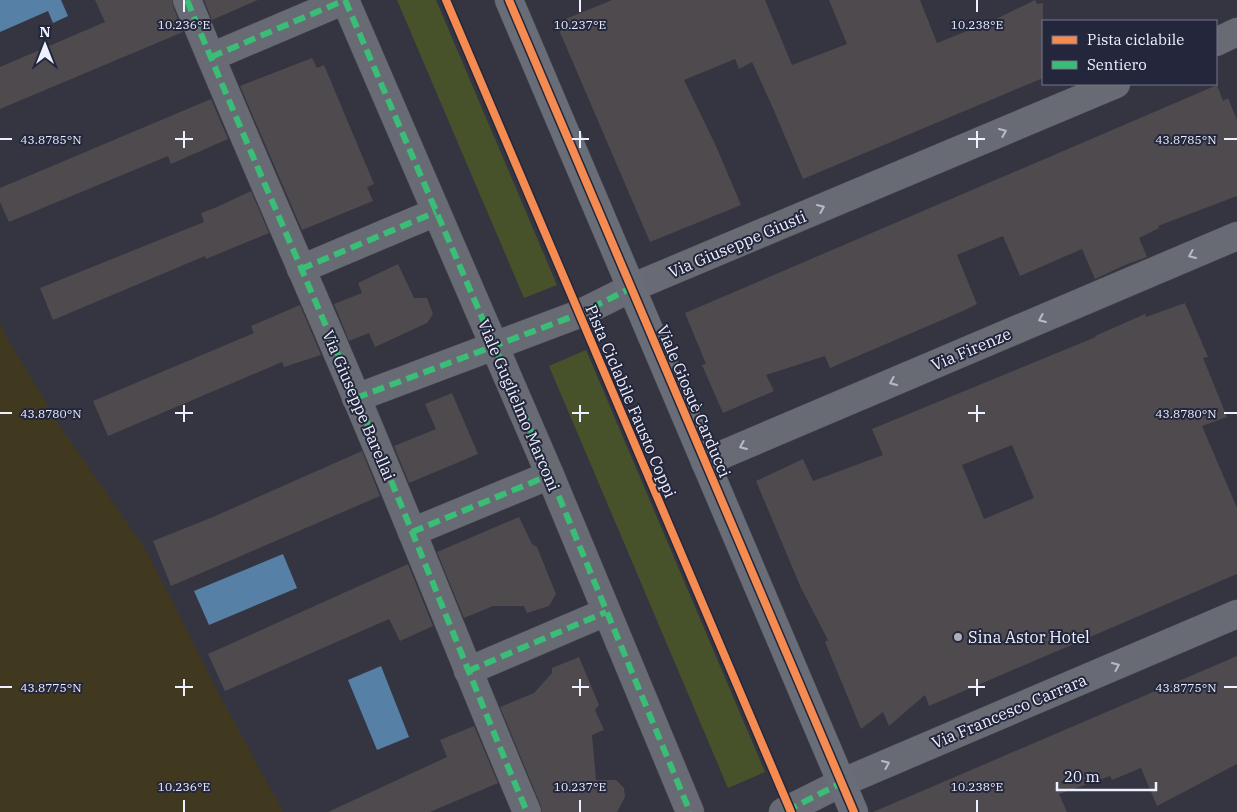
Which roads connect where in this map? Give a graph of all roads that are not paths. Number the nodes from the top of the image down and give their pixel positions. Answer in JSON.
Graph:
{"nodes":[{"id":1,"x":187,"y":0,"type":"edge"},
{"id":2,"x":345,"y":0,"type":"edge"},
{"id":3,"x":509,"y":0,"type":"edge"},
{"id":4,"x":1237,"y":32,"type":"edge"},
{"id":5,"x":1217,"y":42,"type":"edge"},
{"id":6,"x":210,"y":57,"type":"junction"},
{"id":7,"x":1114,"y":85,"type":"edge"},
{"id":8,"x":436,"y":212,"type":"junction"},
{"id":9,"x":1237,"y":236,"type":"edge"},
{"id":10,"x":301,"y":269,"type":"junction"},
{"id":11,"x":631,"y":288,"type":"junction"},
{"id":12,"x":494,"y":346,"type":"junction"},
{"id":13,"x":356,"y":398,"type":"junction"},
{"id":14,"x":706,"y":462,"type":"junction"},
{"id":15,"x":550,"y":475,"type":"junction"},
{"id":16,"x":412,"y":532,"type":"junction"},
{"id":17,"x":606,"y":612,"type":"junction"},
{"id":18,"x":1237,"y":614,"type":"edge"},
{"id":19,"x":468,"y":671,"type":"junction"},
{"id":20,"x":841,"y":783,"type":"junction"},
{"id":21,"x":527,"y":812,"type":"edge"},
{"id":22,"x":690,"y":812,"type":"edge"},
{"id":23,"x":783,"y":812,"type":"edge"},
{"id":24,"x":854,"y":812,"type":"edge"}],
"edges":[{"from":1,"to":6,"type":"street","name":"Via Giuseppe Barellai"},
{"from":2,"to":6,"type":"street"},
{"from":2,"to":8,"type":"street","name":"Viale Guglielmo Marconi"},
{"from":3,"to":11,"type":"street","name":"Viale Giosuè Carducci"},
{"from":4,"to":5,"type":"street"},
{"from":6,"to":10,"type":"street","name":"Via Giuseppe Barellai"},
{"from":11,"to":7,"type":"street","name":"Via Giuseppe Giusti","one_way":true},
{"from":8,"to":10,"type":"street"},
{"from":8,"to":12,"type":"street","name":"Viale Guglielmo Marconi"},
{"from":9,"to":14,"type":"street","name":"Via Firenze","one_way":true},
{"from":10,"to":13,"type":"street","name":"Via Giuseppe Barellai"},
{"from":11,"to":12,"type":"street","name":"Via Giuseppe Giusti"},
{"from":11,"to":14,"type":"street","name":"Viale Giosuè Carducci"},
{"from":12,"to":13,"type":"street","name":"Via Giuseppe Giusti"},
{"from":12,"to":15,"type":"street","name":"Viale Guglielmo Marconi"},
{"from":13,"to":16,"type":"street","name":"Via Giuseppe Barellai"},
{"from":14,"to":20,"type":"street","name":"Viale Giosuè Carducci"},
{"from":15,"to":16,"type":"street"},
{"from":15,"to":17,"type":"street","name":"Viale Guglielmo Marconi"},
{"from":16,"to":19,"type":"street","name":"Via Giuseppe Barellai"},
{"from":17,"to":19,"type":"street"},
{"from":17,"to":22,"type":"street","name":"Viale Guglielmo Marconi"},
{"from":20,"to":18,"type":"street","name":"Via Francesco Carrara","one_way":true},
{"from":19,"to":21,"type":"street","name":"Via Giuseppe Barellai"},
{"from":20,"to":23,"type":"street","name":"Via Francesco Carrara"},
{"from":20,"to":24,"type":"street","name":"Viale Giosuè Carducci"}]}
